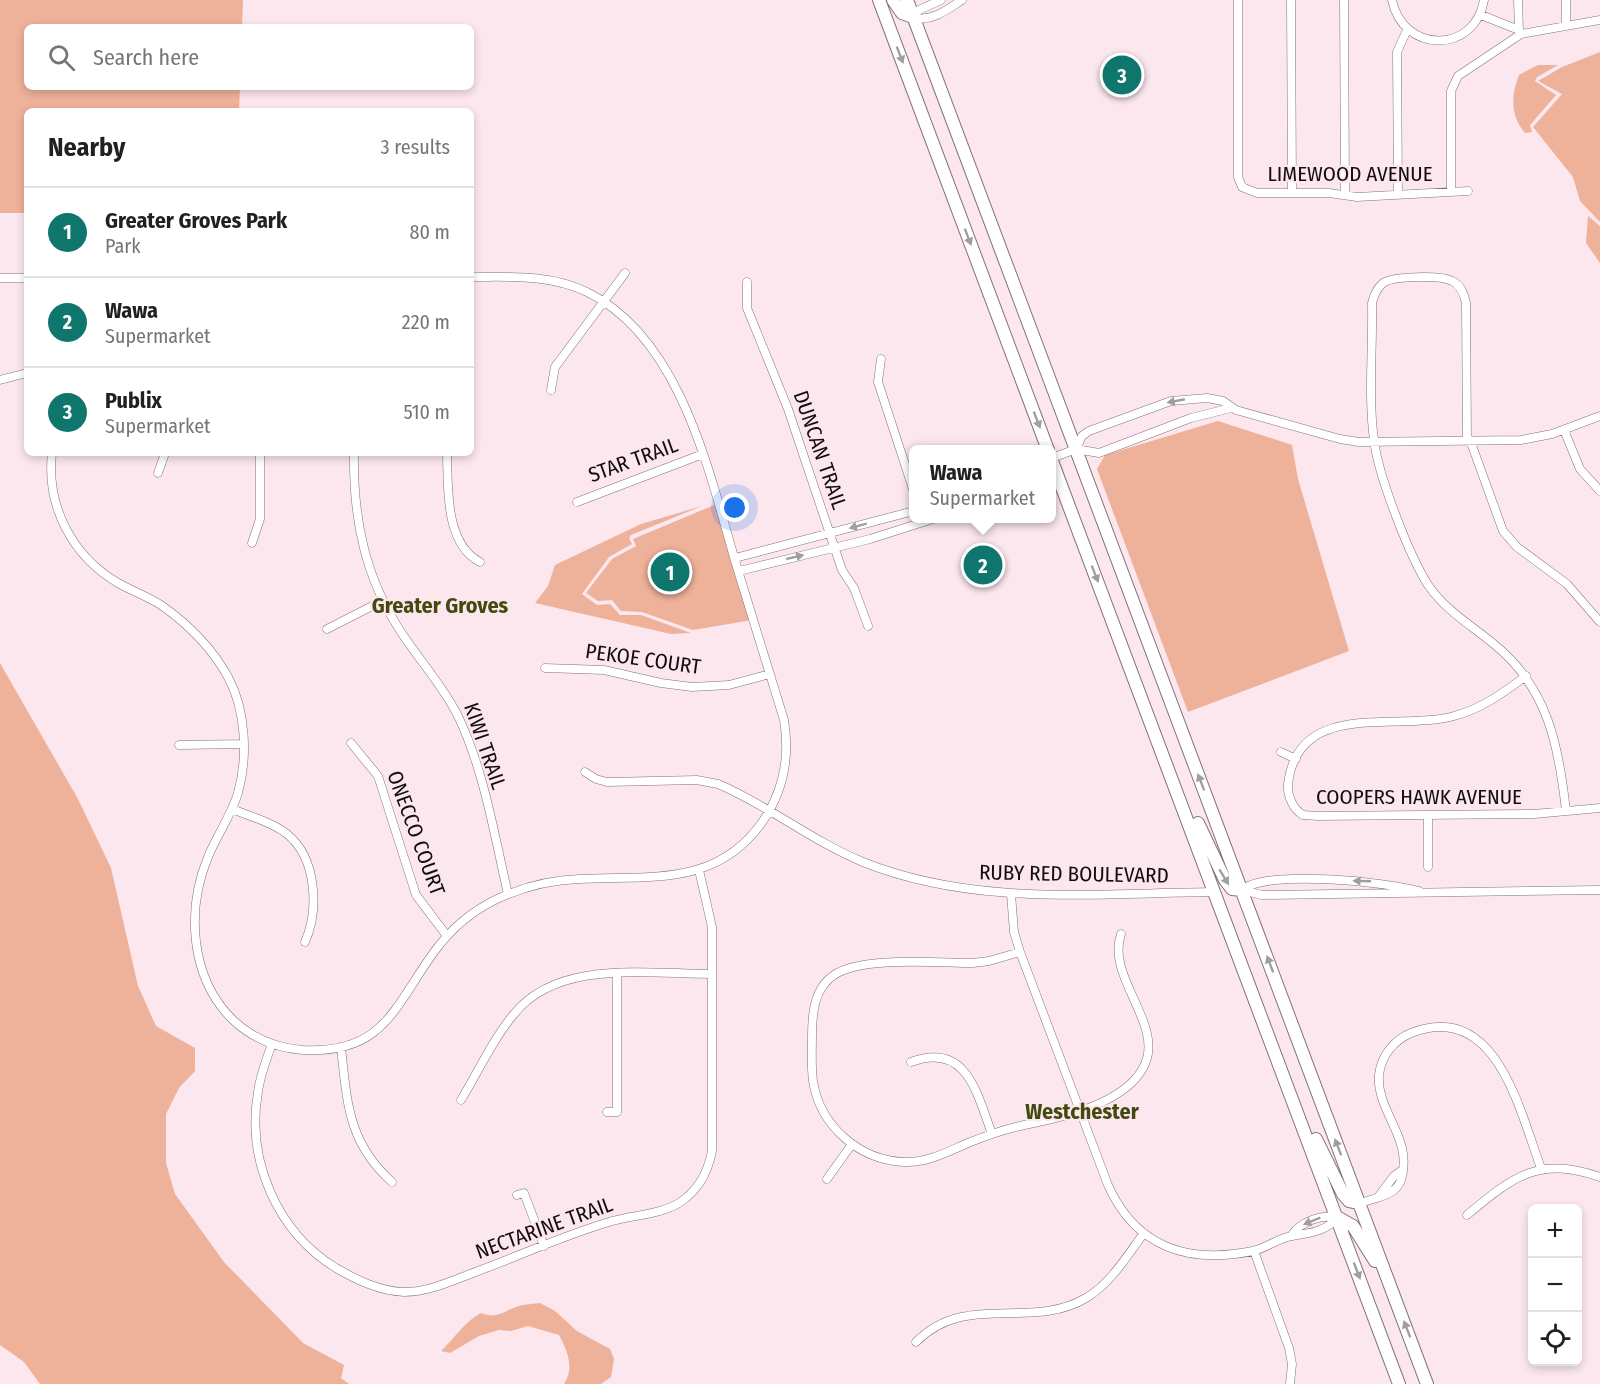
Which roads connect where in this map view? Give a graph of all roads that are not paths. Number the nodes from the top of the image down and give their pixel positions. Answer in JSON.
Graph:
{"nodes":[{"id":1,"x":879,"y":0,"type":"edge"},
{"id":2,"x":893,"y":0,"type":"edge"},
{"id":3,"x":907,"y":0,"type":"edge"},
{"id":4,"x":940,"y":0,"type":"edge"},
{"id":5,"x":962,"y":0,"type":"edge"},
{"id":6,"x":1238,"y":0,"type":"edge"},
{"id":7,"x":1291,"y":0,"type":"edge"},
{"id":8,"x":1344,"y":0,"type":"edge"},
{"id":9,"x":1392,"y":0,"type":"edge"},
{"id":10,"x":1484,"y":0,"type":"edge"},
{"id":11,"x":1518,"y":0,"type":"edge"},
{"id":12,"x":1566,"y":0,"type":"edge"},
{"id":13,"x":1481,"y":15,"type":"junction"},
{"id":14,"x":914,"y":17,"type":"junction"},
{"id":15,"x":1600,"y":20,"type":"edge"},
{"id":16,"x":1566,"y":26,"type":"junction"},
{"id":17,"x":1407,"y":30,"type":"junction"},
{"id":18,"x":1520,"y":32,"type":"junction"},
{"id":19,"x":1468,"y":191,"type":"dead end"},
{"id":20,"x":1451,"y":192,"type":"junction"},
{"id":21,"x":1292,"y":193,"type":"junction"},
{"id":22,"x":1345,"y":195,"type":"junction"},
{"id":23,"x":1398,"y":195,"type":"junction"},
{"id":24,"x":625,"y":273,"type":"dead end"},
{"id":25,"x":474,"y":277,"type":"edge"},
{"id":26,"x":0,"y":278,"type":"edge"},
{"id":27,"x":24,"y":278,"type":"edge"},
{"id":28,"x":747,"y":282,"type":"dead end"},
{"id":29,"x":603,"y":301,"type":"junction"},
{"id":30,"x":881,"y":359,"type":"dead end"},
{"id":31,"x":24,"y":374,"type":"edge"},
{"id":32,"x":0,"y":380,"type":"edge"},
{"id":33,"x":551,"y":390,"type":"dead end"},
{"id":34,"x":1231,"y":408,"type":"junction"},
{"id":35,"x":1596,"y":417,"type":"edge"},
{"id":36,"x":1564,"y":430,"type":"junction"},
{"id":37,"x":1469,"y":440,"type":"junction"},
{"id":38,"x":1374,"y":442,"type":"junction"},
{"id":39,"x":1046,"y":445,"type":"edge"},
{"id":40,"x":1076,"y":448,"type":"junction"},
{"id":41,"x":703,"y":454,"type":"junction"},
{"id":42,"x":52,"y":456,"type":"edge"},
{"id":43,"x":164,"y":456,"type":"edge"},
{"id":44,"x":260,"y":456,"type":"edge"},
{"id":45,"x":354,"y":456,"type":"edge"},
{"id":46,"x":447,"y":456,"type":"edge"},
{"id":47,"x":1056,"y":457,"type":"edge"},
{"id":48,"x":1056,"y":470,"type":"edge"},
{"id":49,"x":158,"y":473,"type":"dead end"},
{"id":50,"x":909,"y":477,"type":"edge"},
{"id":51,"x":1600,"y":491,"type":"edge"},
{"id":52,"x":577,"y":502,"type":"dead end"},
{"id":53,"x":909,"y":512,"type":"edge"},
{"id":54,"x":916,"y":523,"type":"edge"},
{"id":55,"x":830,"y":534,"type":"junction"},
{"id":56,"x":252,"y":543,"type":"dead end"},
{"id":57,"x":834,"y":548,"type":"junction"},
{"id":58,"x":735,"y":558,"type":"junction"},
{"id":59,"x":480,"y":562,"type":"dead end"},
{"id":60,"x":739,"y":571,"type":"junction"},
{"id":61,"x":382,"y":601,"type":"junction"},
{"id":62,"x":1600,"y":622,"type":"edge"},
{"id":63,"x":868,"y":626,"type":"dead end"},
{"id":64,"x":327,"y":629,"type":"dead end"},
{"id":65,"x":545,"y":668,"type":"dead end"},
{"id":66,"x":770,"y":674,"type":"junction"},
{"id":67,"x":1526,"y":676,"type":"junction"},
{"id":68,"x":1147,"y":712,"type":"junction"},
{"id":69,"x":351,"y":743,"type":"dead end"},
{"id":70,"x":244,"y":744,"type":"junction"},
{"id":71,"x":179,"y":745,"type":"dead end"},
{"id":72,"x":1281,"y":752,"type":"dead end"},
{"id":73,"x":1296,"y":759,"type":"junction"},
{"id":74,"x":585,"y":772,"type":"dead end"},
{"id":75,"x":1600,"y":808,"type":"edge"},
{"id":76,"x":232,"y":809,"type":"junction"},
{"id":77,"x":1566,"y":811,"type":"junction"},
{"id":78,"x":769,"y":812,"type":"junction"},
{"id":79,"x":1428,"y":815,"type":"junction"},
{"id":80,"x":1428,"y":867,"type":"dead end"},
{"id":81,"x":699,"y":870,"type":"junction"},
{"id":82,"x":1309,"y":880,"type":"junction"},
{"id":83,"x":1242,"y":890,"type":"junction"},
{"id":84,"x":1600,"y":890,"type":"edge"},
{"id":85,"x":1419,"y":891,"type":"junction"},
{"id":86,"x":1215,"y":892,"type":"junction"},
{"id":87,"x":508,"y":894,"type":"junction"},
{"id":88,"x":1011,"y":894,"type":"junction"},
{"id":89,"x":1309,"y":895,"type":"junction"},
{"id":90,"x":1121,"y":934,"type":"dead end"},
{"id":91,"x":447,"y":936,"type":"junction"},
{"id":92,"x":305,"y":942,"type":"dead end"},
{"id":93,"x":1020,"y":952,"type":"junction"},
{"id":94,"x":617,"y":974,"type":"junction"},
{"id":95,"x":712,"y":974,"type":"junction"},
{"id":96,"x":1263,"y":1021,"type":"junction"},
{"id":97,"x":272,"y":1044,"type":"junction"},
{"id":98,"x":341,"y":1047,"type":"junction"},
{"id":99,"x":911,"y":1062,"type":"dead end"},
{"id":100,"x":461,"y":1100,"type":"dead end"},
{"id":101,"x":1079,"y":1109,"type":"junction"},
{"id":102,"x":607,"y":1112,"type":"dead end"},
{"id":103,"x":992,"y":1134,"type":"junction"},
{"id":104,"x":852,"y":1144,"type":"junction"},
{"id":105,"x":1541,"y":1168,"type":"junction"},
{"id":106,"x":1600,"y":1177,"type":"edge"},
{"id":107,"x":827,"y":1179,"type":"dead end"},
{"id":108,"x":392,"y":1182,"type":"dead end"},
{"id":109,"x":517,"y":1196,"type":"dead end"},
{"id":110,"x":1360,"y":1203,"type":"junction"},
{"id":111,"x":1467,"y":1215,"type":"dead end"},
{"id":112,"x":1337,"y":1216,"type":"junction"},
{"id":113,"x":1144,"y":1233,"type":"junction"},
{"id":114,"x":544,"y":1246,"type":"junction"},
{"id":115,"x":1254,"y":1251,"type":"junction"},
{"id":116,"x":1389,"y":1283,"type":"junction"},
{"id":117,"x":916,"y":1342,"type":"dead end"},
{"id":118,"x":1290,"y":1384,"type":"edge"},
{"id":119,"x":1399,"y":1384,"type":"edge"},
{"id":120,"x":1427,"y":1384,"type":"edge"}],
"edges":[{"from":1,"to":39,"type":"highway","one_way":true},
{"from":2,"to":14,"type":"highway"},
{"from":3,"to":14,"type":"highway"},
{"from":4,"to":14,"type":"street"},
{"from":5,"to":14,"type":"street"},
{"from":6,"to":21,"type":"street","name":"LIMEWOOD AVENUE"},
{"from":7,"to":21,"type":"street"},
{"from":8,"to":22,"type":"street"},
{"from":9,"to":17,"type":"street"},
{"from":10,"to":13,"type":"street"},
{"from":11,"to":18,"type":"street"},
{"from":12,"to":16,"type":"street"},
{"from":13,"to":17,"type":"street"},
{"from":13,"to":18,"type":"street"},
{"from":14,"to":40,"type":"highway"},
{"from":15,"to":16,"type":"street"},
{"from":16,"to":18,"type":"street"},
{"from":17,"to":23,"type":"street"},
{"from":18,"to":20,"type":"street"},
{"from":19,"to":20,"type":"street","name":"LIMEWOOD AVENUE"},
{"from":20,"to":23,"type":"street","name":"LIMEWOOD AVENUE"},
{"from":21,"to":22,"type":"street","name":"LIMEWOOD AVENUE"},
{"from":22,"to":23,"type":"street","name":"LIMEWOOD AVENUE"},
{"from":24,"to":29,"type":"street"},
{"from":25,"to":29,"type":"street"},
{"from":26,"to":27,"type":"street"},
{"from":28,"to":55,"type":"street","name":"DUNCAN TRAIL"},
{"from":29,"to":33,"type":"street"},
{"from":29,"to":41,"type":"street"},
{"from":30,"to":50,"type":"street"},
{"from":31,"to":32,"type":"street"},
{"from":34,"to":38,"type":"street"},
{"from":34,"to":40,"type":"street"},
{"from":34,"to":40,"type":"street","one_way":true},
{"from":35,"to":36,"type":"street"},
{"from":36,"to":37,"type":"street"},
{"from":36,"to":51,"type":"street"},
{"from":37,"to":38,"type":"street"},
{"from":37,"to":38,"type":"street"},
{"from":37,"to":62,"type":"street"},
{"from":38,"to":67,"type":"street"},
{"from":40,"to":47,"type":"street"},
{"from":83,"to":40,"type":"highway","one_way":true},
{"from":41,"to":52,"type":"street","name":"STAR TRAIL"},
{"from":41,"to":58,"type":"street"},
{"from":42,"to":70,"type":"street"},
{"from":43,"to":49,"type":"street"},
{"from":44,"to":56,"type":"street"},
{"from":45,"to":61,"type":"street","name":"KIWI TRAIL"},
{"from":46,"to":59,"type":"street"},
{"from":48,"to":68,"type":"highway","one_way":true},
{"from":53,"to":55,"type":"street","one_way":true},
{"from":54,"to":57,"type":"street"},
{"from":55,"to":57,"type":"street","name":"DUNCAN TRAIL"},
{"from":55,"to":58,"type":"street"},
{"from":60,"to":57,"type":"street","one_way":true},
{"from":57,"to":63,"type":"street","name":"DUNCAN TRAIL"},
{"from":58,"to":60,"type":"street"},
{"from":60,"to":66,"type":"street"},
{"from":61,"to":64,"type":"street"},
{"from":61,"to":87,"type":"street","name":"KIWI TRAIL"},
{"from":65,"to":66,"type":"street","name":"PEKOE COURT"},
{"from":66,"to":78,"type":"street"},
{"from":67,"to":73,"type":"street","name":"COOPERS HAWK AVENUE"},
{"from":67,"to":77,"type":"street"},
{"from":68,"to":83,"type":"highway","one_way":true},
{"from":68,"to":86,"type":"highway"},
{"from":69,"to":91,"type":"street","name":"ONECCO COURT"},
{"from":70,"to":71,"type":"street"},
{"from":70,"to":76,"type":"street"},
{"from":72,"to":73,"type":"street"},
{"from":73,"to":79,"type":"street","name":"COOPERS HAWK AVENUE"},
{"from":74,"to":78,"type":"street","name":"RUBY RED BOULEVARD"},
{"from":75,"to":77,"type":"street","name":"COOPERS HAWK AVENUE"},
{"from":76,"to":92,"type":"street"},
{"from":76,"to":97,"type":"street"},
{"from":77,"to":79,"type":"street","name":"COOPERS HAWK AVENUE"},
{"from":78,"to":81,"type":"street"},
{"from":78,"to":88,"type":"street","name":"RUBY RED BOULEVARD"},
{"from":79,"to":80,"type":"street"},
{"from":81,"to":87,"type":"street"},
{"from":81,"to":95,"type":"street","name":"NECTARINE TRAIL"},
{"from":82,"to":83,"type":"street"},
{"from":85,"to":82,"type":"street","one_way":true},
{"from":82,"to":89,"type":"street"},
{"from":83,"to":89,"type":"street"},
{"from":110,"to":83,"type":"highway","one_way":true},
{"from":84,"to":85,"type":"street"},
{"from":85,"to":89,"type":"street"},
{"from":86,"to":88,"type":"street","name":"RUBY RED BOULEVARD"},
{"from":86,"to":96,"type":"highway"},
{"from":87,"to":91,"type":"street"},
{"from":88,"to":93,"type":"street"},
{"from":90,"to":101,"type":"street"},
{"from":91,"to":98,"type":"street"},
{"from":93,"to":101,"type":"street"},
{"from":93,"to":104,"type":"street"},
{"from":94,"to":95,"type":"street"},
{"from":94,"to":100,"type":"street"},
{"from":94,"to":102,"type":"street"},
{"from":95,"to":114,"type":"street","name":"NECTARINE TRAIL"},
{"from":96,"to":110,"type":"highway"},
{"from":96,"to":112,"type":"highway"},
{"from":97,"to":98,"type":"street"},
{"from":97,"to":114,"type":"street","name":"NECTARINE TRAIL"},
{"from":98,"to":108,"type":"street"},
{"from":99,"to":103,"type":"street"},
{"from":101,"to":103,"type":"street"},
{"from":101,"to":113,"type":"street"},
{"from":103,"to":104,"type":"street"},
{"from":104,"to":107,"type":"street"},
{"from":105,"to":106,"type":"street"},
{"from":105,"to":110,"type":"street"},
{"from":105,"to":111,"type":"street"},
{"from":109,"to":114,"type":"street"},
{"from":110,"to":116,"type":"highway"},
{"from":112,"to":115,"type":"street"},
{"from":112,"to":116,"type":"highway"},
{"from":112,"to":119,"type":"highway","one_way":true},
{"from":113,"to":115,"type":"street"},
{"from":113,"to":117,"type":"street"},
{"from":115,"to":118,"type":"street"},
{"from":120,"to":116,"type":"highway","one_way":true}]}
